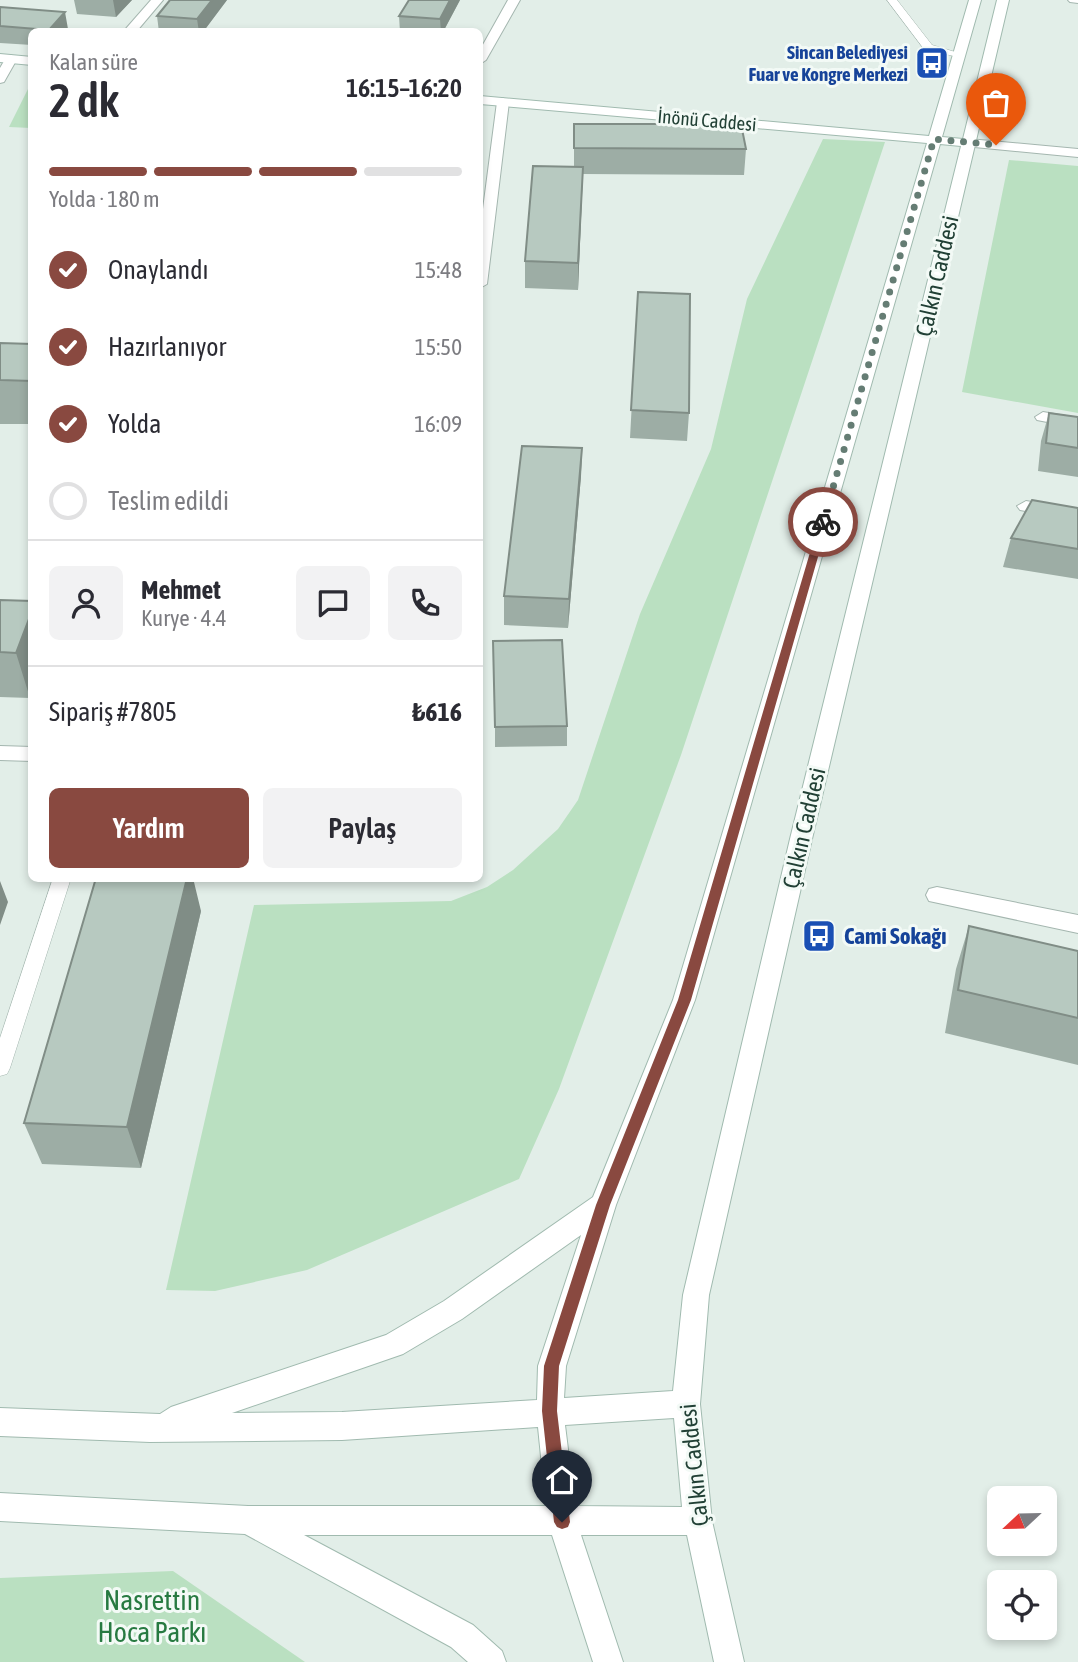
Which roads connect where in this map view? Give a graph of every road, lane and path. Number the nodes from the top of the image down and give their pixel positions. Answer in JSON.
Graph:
{"nodes":[{"id":1,"x":157,"y":0,"type":"edge"},
{"id":2,"x":514,"y":0,"type":"edge"},
{"id":3,"x":975,"y":0,"type":"edge"},
{"id":4,"x":1003,"y":0,"type":"edge"},
{"id":5,"x":896,"y":1,"type":"edge"},
{"id":6,"x":132,"y":28,"type":"edge"},
{"id":7,"x":483,"y":55,"type":"edge"},
{"id":8,"x":958,"y":56,"type":"junction"},
{"id":9,"x":6,"y":58,"type":"edge"},
{"id":10,"x":28,"y":61,"type":"edge"},
{"id":11,"x":0,"y":79,"type":"edge"},
{"id":12,"x":483,"y":100,"type":"edge"},
{"id":13,"x":503,"y":102,"type":"junction"},
{"id":14,"x":934,"y":139,"type":"junction"},
{"id":15,"x":968,"y":143,"type":"junction"},
{"id":16,"x":1078,"y":153,"type":"edge"},
{"id":17,"x":483,"y":260,"type":"edge"},
{"id":18,"x":1043,"y":416,"type":"dead end"},
{"id":19,"x":1078,"y":423,"type":"edge"},
{"id":20,"x":1026,"y":506,"type":"edge"},
{"id":21,"x":1078,"y":515,"type":"edge"},
{"id":22,"x":0,"y":752,"type":"edge"},
{"id":23,"x":28,"y":754,"type":"edge"},
{"id":24,"x":61,"y":882,"type":"edge"},
{"id":25,"x":937,"y":895,"type":"dead end"},
{"id":26,"x":1078,"y":924,"type":"edge"},
{"id":27,"x":0,"y":1068,"type":"edge"},
{"id":28,"x":603,"y":1205,"type":"junction"},
{"id":29,"x":686,"y":1405,"type":"junction"},
{"id":30,"x":550,"y":1411,"type":"junction"},
{"id":31,"x":0,"y":1422,"type":"edge"},
{"id":32,"x":150,"y":1428,"type":"junction"},
{"id":33,"x":0,"y":1507,"type":"edge"},
{"id":34,"x":248,"y":1520,"type":"junction"},
{"id":35,"x":698,"y":1521,"type":"junction"},
{"id":36,"x":562,"y":1522,"type":"junction"},
{"id":37,"x":491,"y":1662,"type":"edge"},
{"id":38,"x":608,"y":1662,"type":"edge"},
{"id":39,"x":729,"y":1662,"type":"edge"}],
"edges":[{"from":1,"to":6,"type":"main road"},
{"from":2,"to":7,"type":"main road"},
{"from":3,"to":8,"type":"main road","name":"Çalkın Caddesi"},
{"from":4,"to":15,"type":"main road","name":"Çalkın Caddesi"},
{"from":5,"to":8,"type":"lane"},
{"from":8,"to":14,"type":"main road","name":"Çalkın Caddesi"},
{"from":9,"to":10,"type":"main road"},
{"from":9,"to":11,"type":"main road"},
{"from":12,"to":13,"type":"main road","name":"İnönü Caddesi"},
{"from":13,"to":14,"type":"main road","name":"İnönü Caddesi"},
{"from":13,"to":17,"type":"main road"},
{"from":14,"to":15,"type":"main road","name":"İnönü Caddesi"},
{"from":14,"to":28,"type":"main road","name":"Çalkın Caddesi"},
{"from":15,"to":16,"type":"main road","name":"İnönü Caddesi"},
{"from":15,"to":29,"type":"main road","name":"Çalkın Caddesi"},
{"from":18,"to":19,"type":"main road"},
{"from":20,"to":21,"type":"main road"},
{"from":22,"to":23,"type":"main road"},
{"from":24,"to":27,"type":"lane"},
{"from":25,"to":26,"type":"main road"},
{"from":28,"to":30,"type":"main road","name":"Çalkın Caddesi"},
{"from":28,"to":32,"type":"main road"},
{"from":29,"to":30,"type":"main road"},
{"from":29,"to":35,"type":"main road","name":"Çalkın Caddesi"},
{"from":30,"to":32,"type":"main road"},
{"from":30,"to":36,"type":"main road","name":"Çalkın Caddesi"},
{"from":31,"to":32,"type":"main road"},
{"from":33,"to":34,"type":"main road"},
{"from":34,"to":36,"type":"main road"},
{"from":34,"to":37,"type":"main road"},
{"from":35,"to":36,"type":"main road"},
{"from":35,"to":39,"type":"main road","name":"Çalkın Caddesi"},
{"from":36,"to":38,"type":"main road","name":"Çalkın Caddesi"}]}
